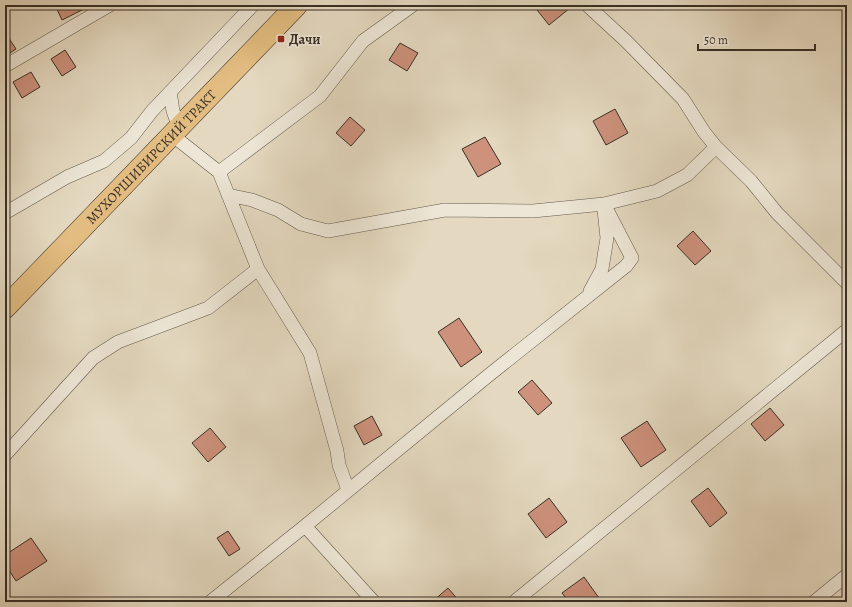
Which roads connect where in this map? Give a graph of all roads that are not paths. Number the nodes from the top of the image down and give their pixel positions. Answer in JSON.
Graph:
{"nodes":[{"id":1,"x":110,"y":5,"type":"edge"},
{"id":2,"x":253,"y":5,"type":"edge"},
{"id":3,"x":297,"y":5,"type":"edge"},
{"id":4,"x":413,"y":5,"type":"edge"},
{"id":5,"x":587,"y":5,"type":"edge"},
{"id":6,"x":5,"y":66,"type":"edge"},
{"id":7,"x":170,"y":92,"type":"junction"},
{"id":8,"x":176,"y":131,"type":"junction"},
{"id":9,"x":716,"y":147,"type":"junction"},
{"id":10,"x":219,"y":172,"type":"junction"},
{"id":11,"x":228,"y":195,"type":"junction"},
{"id":12,"x":604,"y":204,"type":"junction"},
{"id":13,"x":5,"y":213,"type":"edge"},
{"id":14,"x":258,"y":269,"type":"junction"},
{"id":15,"x":847,"y":283,"type":"edge"},
{"id":16,"x":588,"y":296,"type":"junction"},
{"id":17,"x":5,"y":308,"type":"edge"},
{"id":18,"x":847,"y":330,"type":"edge"},
{"id":19,"x":5,"y":455,"type":"edge"},
{"id":20,"x":348,"y":490,"type":"junction"},
{"id":21,"x":305,"y":526,"type":"junction"},
{"id":22,"x":847,"y":575,"type":"edge"},
{"id":23,"x":210,"y":602,"type":"edge"},
{"id":24,"x":374,"y":602,"type":"edge"},
{"id":25,"x":514,"y":602,"type":"edge"},
{"id":26,"x":814,"y":602,"type":"edge"}],
"edges":[{"from":1,"to":6,"type":"street"},
{"from":2,"to":7,"type":"street"},
{"from":3,"to":8,"type":"main road","name":"МУХОРШИБИРСКИЙ ТРАКТ"},
{"from":4,"to":10,"type":"street"},
{"from":5,"to":9,"type":"street"},
{"from":7,"to":8,"type":"street"},
{"from":7,"to":13,"type":"street"},
{"from":8,"to":10,"type":"street"},
{"from":8,"to":17,"type":"main road","name":"МУХОРШИБИРСКИЙ ТРАКТ"},
{"from":9,"to":12,"type":"street"},
{"from":9,"to":15,"type":"street"},
{"from":10,"to":11,"type":"street"},
{"from":11,"to":12,"type":"street"},
{"from":11,"to":14,"type":"street"},
{"from":12,"to":16,"type":"street"},
{"from":12,"to":16,"type":"street"},
{"from":14,"to":19,"type":"street"},
{"from":14,"to":20,"type":"street"},
{"from":16,"to":20,"type":"street"},
{"from":18,"to":25,"type":"street"},
{"from":20,"to":21,"type":"street"},
{"from":21,"to":23,"type":"street"},
{"from":21,"to":24,"type":"street"},
{"from":22,"to":26,"type":"street"}]}
